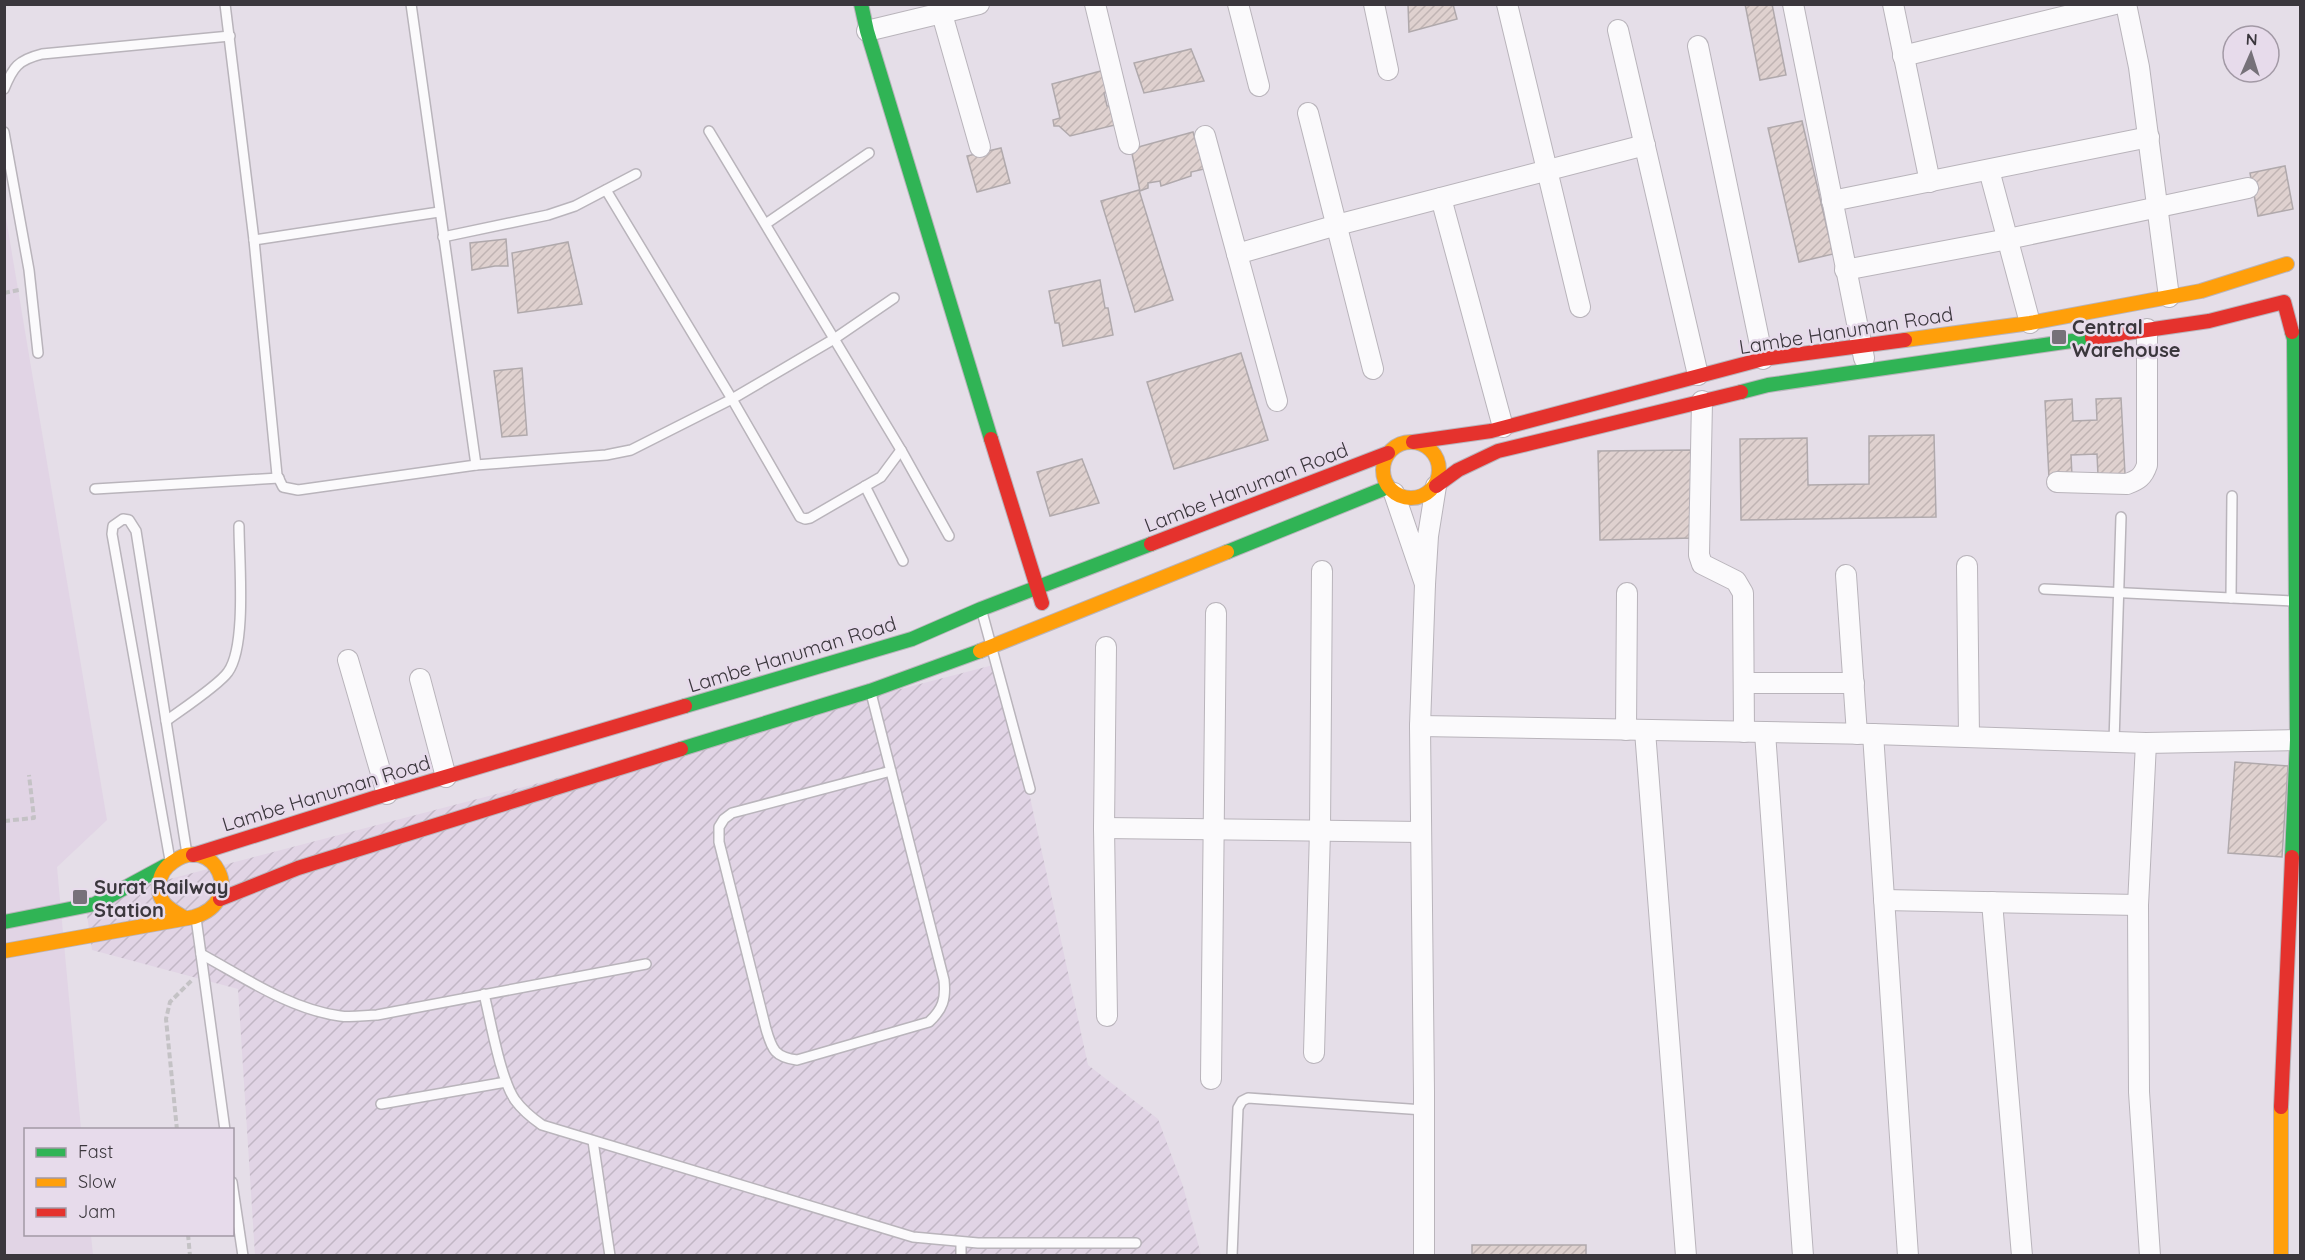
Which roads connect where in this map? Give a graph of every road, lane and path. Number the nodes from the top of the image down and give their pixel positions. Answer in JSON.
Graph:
{"nodes":[{"id":1,"x":225,"y":4,"type":"edge"},
{"id":2,"x":411,"y":4,"type":"edge"},
{"id":3,"x":861,"y":4,"type":"edge"},
{"id":4,"x":979,"y":4,"type":"edge"},
{"id":5,"x":1095,"y":4,"type":"edge"},
{"id":6,"x":1238,"y":4,"type":"edge"},
{"id":7,"x":1374,"y":4,"type":"edge"},
{"id":8,"x":1507,"y":4,"type":"edge"},
{"id":9,"x":1793,"y":4,"type":"edge"},
{"id":10,"x":1893,"y":4,"type":"edge"},
{"id":11,"x":2115,"y":4,"type":"edge"},
{"id":12,"x":2126,"y":4,"type":"edge"},
{"id":13,"x":942,"y":14,"type":"junction"},
{"id":14,"x":1618,"y":30,"type":"dead end"},
{"id":15,"x":867,"y":31,"type":"junction"},
{"id":16,"x":230,"y":36,"type":"junction"},
{"id":17,"x":1698,"y":46,"type":"dead end"},
{"id":18,"x":1903,"y":56,"type":"junction"},
{"id":19,"x":1388,"y":70,"type":"dead end"},
{"id":20,"x":1259,"y":86,"type":"dead end"},
{"id":21,"x":4,"y":89,"type":"edge"},
{"id":22,"x":1308,"y":113,"type":"dead end"},
{"id":23,"x":709,"y":131,"type":"dead end"},
{"id":24,"x":4,"y":132,"type":"edge"},
{"id":25,"x":1204,"y":136,"type":"dead end"},
{"id":26,"x":2149,"y":137,"type":"junction"},
{"id":27,"x":1129,"y":144,"type":"dead end"},
{"id":28,"x":1645,"y":145,"type":"junction"},
{"id":29,"x":980,"y":147,"type":"dead end"},
{"id":30,"x":869,"y":153,"type":"dead end"},
{"id":31,"x":1547,"y":169,"type":"junction"},
{"id":32,"x":1989,"y":170,"type":"junction"},
{"id":33,"x":636,"y":174,"type":"dead end"},
{"id":34,"x":1930,"y":182,"type":"junction"},
{"id":35,"x":2248,"y":188,"type":"dead end"},
{"id":36,"x":606,"y":190,"type":"junction"},
{"id":37,"x":1442,"y":198,"type":"junction"},
{"id":38,"x":1832,"y":201,"type":"junction"},
{"id":39,"x":2158,"y":206,"type":"junction"},
{"id":40,"x":439,"y":212,"type":"junction"},
{"id":41,"x":766,"y":223,"type":"junction"},
{"id":42,"x":1337,"y":225,"type":"junction"},
{"id":43,"x":442,"y":237,"type":"junction"},
{"id":44,"x":2007,"y":239,"type":"junction"},
{"id":45,"x":254,"y":240,"type":"junction"},
{"id":46,"x":1237,"y":254,"type":"junction"},
{"id":47,"x":2294,"y":263,"type":"edge"},
{"id":48,"x":1845,"y":270,"type":"junction"},
{"id":49,"x":2169,"y":297,"type":"junction"},
{"id":50,"x":894,"y":298,"type":"dead end"},
{"id":51,"x":2284,"y":302,"type":"junction"},
{"id":52,"x":2299,"y":306,"type":"dead end"},
{"id":53,"x":1580,"y":307,"type":"dead end"},
{"id":54,"x":2030,"y":323,"type":"junction"},
{"id":55,"x":2147,"y":329,"type":"junction"},
{"id":56,"x":834,"y":339,"type":"junction"},
{"id":57,"x":1862,"y":345,"type":"junction"},
{"id":58,"x":38,"y":353,"type":"dead end"},
{"id":59,"x":1763,"y":359,"type":"junction"},
{"id":60,"x":1373,"y":369,"type":"dead end"},
{"id":61,"x":1866,"y":370,"type":"junction"},
{"id":62,"x":1698,"y":375,"type":"junction"},
{"id":63,"x":1768,"y":385,"type":"junction"},
{"id":64,"x":732,"y":399,"type":"junction"},
{"id":65,"x":1278,"y":401,"type":"dead end"},
{"id":66,"x":1702,"y":401,"type":"junction"},
{"id":67,"x":1503,"y":427,"type":"junction"},
{"id":68,"x":1413,"y":442,"type":"junction"},
{"id":69,"x":900,"y":450,"type":"junction"},
{"id":70,"x":1388,"y":453,"type":"junction"},
{"id":71,"x":476,"y":465,"type":"junction"},
{"id":72,"x":279,"y":478,"type":"junction"},
{"id":73,"x":2057,"y":482,"type":"dead end"},
{"id":74,"x":865,"y":486,"type":"junction"},
{"id":75,"x":1436,"y":486,"type":"junction"},
{"id":76,"x":95,"y":489,"type":"dead end"},
{"id":77,"x":1391,"y":490,"type":"junction"},
{"id":78,"x":2232,"y":496,"type":"dead end"},
{"id":79,"x":2121,"y":517,"type":"dead end"},
{"id":80,"x":239,"y":526,"type":"dead end"},
{"id":81,"x":949,"y":536,"type":"dead end"},
{"id":82,"x":903,"y":561,"type":"dead end"},
{"id":83,"x":1967,"y":566,"type":"dead end"},
{"id":84,"x":1322,"y":571,"type":"dead end"},
{"id":85,"x":1846,"y":574,"type":"dead end"},
{"id":86,"x":1425,"y":584,"type":"junction"},
{"id":87,"x":1035,"y":589,"type":"junction"},
{"id":88,"x":2044,"y":589,"type":"dead end"},
{"id":89,"x":1627,"y":592,"type":"dead end"},
{"id":90,"x":2119,"y":592,"type":"junction"},
{"id":91,"x":2231,"y":598,"type":"junction"},
{"id":92,"x":2296,"y":601,"type":"junction"},
{"id":93,"x":981,"y":609,"type":"junction"},
{"id":94,"x":1215,"y":613,"type":"dead end"},
{"id":95,"x":1050,"y":623,"type":"junction"},
{"id":96,"x":992,"y":647,"type":"junction"},
{"id":97,"x":1106,"y":647,"type":"dead end"},
{"id":98,"x":348,"y":660,"type":"dead end"},
{"id":99,"x":420,"y":679,"type":"dead end"},
{"id":100,"x":1854,"y":682,"type":"junction"},
{"id":101,"x":1744,"y":683,"type":"junction"},
{"id":102,"x":870,"y":691,"type":"junction"},
{"id":103,"x":166,"y":721,"type":"junction"},
{"id":104,"x":1420,"y":726,"type":"junction"},
{"id":105,"x":1635,"y":730,"type":"junction"},
{"id":106,"x":1744,"y":732,"type":"junction"},
{"id":107,"x":1765,"y":733,"type":"junction"},
{"id":108,"x":1865,"y":734,"type":"junction"},
{"id":109,"x":1970,"y":737,"type":"junction"},
{"id":110,"x":2299,"y":740,"type":"edge"},
{"id":111,"x":2114,"y":742,"type":"junction"},
{"id":112,"x":2146,"y":743,"type":"junction"},
{"id":113,"x":891,"y":771,"type":"junction"},
{"id":114,"x":29,"y":776,"type":"dead end"},
{"id":115,"x":446,"y":777,"type":"junction"},
{"id":116,"x":1030,"y":789,"type":"dead end"},
{"id":117,"x":387,"y":795,"type":"junction"},
{"id":118,"x":4,"y":821,"type":"edge"},
{"id":119,"x":1104,"y":828,"type":"junction"},
{"id":120,"x":1213,"y":829,"type":"junction"},
{"id":121,"x":1320,"y":830,"type":"junction"},
{"id":122,"x":1421,"y":832,"type":"junction"},
{"id":123,"x":190,"y":855,"type":"junction"},
{"id":124,"x":168,"y":864,"type":"junction"},
{"id":125,"x":220,"y":899,"type":"junction"},
{"id":126,"x":1884,"y":900,"type":"junction"},
{"id":127,"x":1992,"y":902,"type":"junction"},
{"id":128,"x":2138,"y":905,"type":"junction"},
{"id":129,"x":191,"y":918,"type":"junction"},
{"id":130,"x":4,"y":922,"type":"edge"},
{"id":131,"x":4,"y":951,"type":"edge"},
{"id":132,"x":201,"y":954,"type":"junction"},
{"id":133,"x":646,"y":964,"type":"dead end"},
{"id":134,"x":203,"y":969,"type":"junction"},
{"id":135,"x":484,"y":994,"type":"junction"},
{"id":136,"x":1107,"y":1016,"type":"dead end"},
{"id":137,"x":1314,"y":1053,"type":"dead end"},
{"id":138,"x":1211,"y":1079,"type":"dead end"},
{"id":139,"x":506,"y":1082,"type":"junction"},
{"id":140,"x":381,"y":1104,"type":"dead end"},
{"id":141,"x":1424,"y":1110,"type":"junction"},
{"id":142,"x":177,"y":1128,"type":"edge"},
{"id":143,"x":225,"y":1128,"type":"edge"},
{"id":144,"x":593,"y":1141,"type":"junction"},
{"id":145,"x":234,"y":1195,"type":"edge"},
{"id":146,"x":188,"y":1236,"type":"edge"},
{"id":147,"x":961,"y":1242,"type":"junction"},
{"id":148,"x":1136,"y":1243,"type":"dead end"},
{"id":149,"x":190,"y":1256,"type":"edge"},
{"id":150,"x":243,"y":1256,"type":"edge"},
{"id":151,"x":610,"y":1256,"type":"edge"},
{"id":152,"x":961,"y":1256,"type":"edge"},
{"id":153,"x":1232,"y":1256,"type":"edge"},
{"id":154,"x":1424,"y":1256,"type":"edge"},
{"id":155,"x":1686,"y":1256,"type":"edge"},
{"id":156,"x":1803,"y":1256,"type":"edge"},
{"id":157,"x":1908,"y":1256,"type":"edge"},
{"id":158,"x":2022,"y":1256,"type":"edge"},
{"id":159,"x":2150,"y":1256,"type":"edge"},
{"id":160,"x":2280,"y":1256,"type":"edge"}],
"edges":[{"from":1,"to":16,"type":"lane"},
{"from":2,"to":40,"type":"lane"},
{"from":3,"to":15,"type":"main road"},
{"from":4,"to":13,"type":"street"},
{"from":5,"to":27,"type":"street"},
{"from":6,"to":20,"type":"street"},
{"from":7,"to":19,"type":"street"},
{"from":8,"to":31,"type":"street"},
{"from":9,"to":38,"type":"street"},
{"from":10,"to":18,"type":"street"},
{"from":11,"to":18,"type":"street"},
{"from":12,"to":26,"type":"street"},
{"from":13,"to":15,"type":"street"},
{"from":13,"to":29,"type":"street"},
{"from":14,"to":28,"type":"street"},
{"from":15,"to":87,"type":"main road"},
{"from":16,"to":21,"type":"lane"},
{"from":16,"to":45,"type":"lane"},
{"from":17,"to":59,"type":"street"},
{"from":18,"to":34,"type":"street"},
{"from":22,"to":42,"type":"street"},
{"from":23,"to":41,"type":"lane"},
{"from":24,"to":58,"type":"lane"},
{"from":25,"to":46,"type":"street"},
{"from":26,"to":32,"type":"street"},
{"from":26,"to":39,"type":"street"},
{"from":28,"to":31,"type":"street"},
{"from":28,"to":62,"type":"street"},
{"from":30,"to":41,"type":"lane"},
{"from":31,"to":37,"type":"street"},
{"from":31,"to":53,"type":"street"},
{"from":32,"to":34,"type":"street"},
{"from":32,"to":44,"type":"street"},
{"from":33,"to":36,"type":"lane"},
{"from":34,"to":38,"type":"street"},
{"from":35,"to":39,"type":"street"},
{"from":36,"to":43,"type":"lane"},
{"from":36,"to":64,"type":"lane"},
{"from":37,"to":42,"type":"street"},
{"from":37,"to":67,"type":"street"},
{"from":38,"to":48,"type":"street"},
{"from":39,"to":44,"type":"street"},
{"from":39,"to":49,"type":"street"},
{"from":40,"to":43,"type":"lane"},
{"from":40,"to":45,"type":"lane"},
{"from":41,"to":56,"type":"lane"},
{"from":42,"to":46,"type":"street"},
{"from":42,"to":60,"type":"street"},
{"from":43,"to":71,"type":"lane"},
{"from":44,"to":48,"type":"street"},
{"from":44,"to":54,"type":"street"},
{"from":45,"to":72,"type":"lane"},
{"from":46,"to":65,"type":"street"},
{"from":47,"to":49,"type":"main road","name":"Lambe Hanuman Road"},
{"from":47,"to":51,"type":"main road"},
{"from":48,"to":57,"type":"street"},
{"from":49,"to":54,"type":"main road","name":"Lambe Hanuman Road"},
{"from":50,"to":56,"type":"lane"},
{"from":51,"to":52,"type":"main road"},
{"from":51,"to":55,"type":"main road"},
{"from":51,"to":92,"type":"main road"},
{"from":54,"to":57,"type":"main road","name":"Lambe Hanuman Road"},
{"from":55,"to":61,"type":"main road"},
{"from":55,"to":73,"type":"street"},
{"from":56,"to":64,"type":"lane"},
{"from":56,"to":69,"type":"lane"},
{"from":57,"to":59,"type":"main road","name":"Lambe Hanuman Road"},
{"from":57,"to":61,"type":"street"},
{"from":59,"to":62,"type":"main road","name":"Lambe Hanuman Road"},
{"from":59,"to":63,"type":"main road"},
{"from":61,"to":63,"type":"main road"},
{"from":62,"to":67,"type":"main road","name":"Lambe Hanuman Road"},
{"from":63,"to":66,"type":"main road"},
{"from":64,"to":71,"type":"lane"},
{"from":64,"to":74,"type":"lane"},
{"from":66,"to":75,"type":"main road"},
{"from":66,"to":101,"type":"street"},
{"from":67,"to":68,"type":"main road","name":"Lambe Hanuman Road"},
{"from":68,"to":70,"type":"main road"},
{"from":68,"to":75,"type":"main road"},
{"from":69,"to":74,"type":"lane"},
{"from":69,"to":81,"type":"lane"},
{"from":70,"to":77,"type":"main road"},
{"from":70,"to":87,"type":"main road","name":"Lambe Hanuman Road"},
{"from":71,"to":72,"type":"lane"},
{"from":72,"to":76,"type":"lane"},
{"from":74,"to":82,"type":"lane"},
{"from":75,"to":77,"type":"main road"},
{"from":75,"to":86,"type":"street"},
{"from":77,"to":86,"type":"street"},
{"from":77,"to":95,"type":"main road"},
{"from":78,"to":91,"type":"lane"},
{"from":79,"to":90,"type":"lane"},
{"from":80,"to":103,"type":"lane"},
{"from":83,"to":109,"type":"street"},
{"from":84,"to":121,"type":"street"},
{"from":85,"to":100,"type":"street"},
{"from":86,"to":104,"type":"street"},
{"from":87,"to":93,"type":"main road","name":"Lambe Hanuman Road"},
{"from":87,"to":95,"type":"main road"},
{"from":88,"to":90,"type":"lane"},
{"from":89,"to":105,"type":"street"},
{"from":90,"to":91,"type":"lane"},
{"from":90,"to":111,"type":"lane"},
{"from":91,"to":92,"type":"lane"},
{"from":92,"to":110,"type":"main road"},
{"from":93,"to":96,"type":"lane"},
{"from":93,"to":115,"type":"main road","name":"Lambe Hanuman Road"},
{"from":94,"to":120,"type":"street"},
{"from":95,"to":96,"type":"main road"},
{"from":96,"to":102,"type":"main road"},
{"from":96,"to":116,"type":"lane"},
{"from":97,"to":119,"type":"street"},
{"from":98,"to":117,"type":"street"},
{"from":99,"to":115,"type":"street"},
{"from":100,"to":101,"type":"street"},
{"from":100,"to":108,"type":"street"},
{"from":101,"to":106,"type":"street"},
{"from":102,"to":113,"type":"lane"},
{"from":102,"to":125,"type":"main road"},
{"from":103,"to":123,"type":"lane"},
{"from":103,"to":124,"type":"lane"},
{"from":104,"to":105,"type":"street"},
{"from":104,"to":122,"type":"street"},
{"from":105,"to":106,"type":"street"},
{"from":105,"to":155,"type":"street"},
{"from":106,"to":107,"type":"street"},
{"from":107,"to":108,"type":"street"},
{"from":107,"to":156,"type":"street"},
{"from":108,"to":109,"type":"street"},
{"from":108,"to":126,"type":"street"},
{"from":109,"to":111,"type":"street"},
{"from":110,"to":112,"type":"street"},
{"from":110,"to":160,"type":"main road"},
{"from":111,"to":112,"type":"street"},
{"from":112,"to":128,"type":"street"},
{"from":113,"to":113,"type":"lane"},
{"from":114,"to":118,"type":"path"},
{"from":115,"to":117,"type":"main road","name":"Lambe Hanuman Road"},
{"from":117,"to":123,"type":"main road","name":"Lambe Hanuman Road"},
{"from":119,"to":120,"type":"street"},
{"from":119,"to":136,"type":"street"},
{"from":120,"to":121,"type":"street"},
{"from":120,"to":138,"type":"street"},
{"from":121,"to":122,"type":"street"},
{"from":121,"to":137,"type":"street"},
{"from":122,"to":141,"type":"street"},
{"from":123,"to":124,"type":"main road"},
{"from":123,"to":125,"type":"main road"},
{"from":124,"to":129,"type":"main road"},
{"from":124,"to":130,"type":"main road"},
{"from":125,"to":129,"type":"main road"},
{"from":126,"to":127,"type":"street"},
{"from":126,"to":157,"type":"street"},
{"from":127,"to":128,"type":"street"},
{"from":127,"to":158,"type":"street"},
{"from":128,"to":159,"type":"street"},
{"from":129,"to":131,"type":"main road"},
{"from":129,"to":132,"type":"lane"},
{"from":132,"to":134,"type":"lane"},
{"from":132,"to":135,"type":"lane"},
{"from":133,"to":135,"type":"lane"},
{"from":134,"to":142,"type":"path"},
{"from":134,"to":143,"type":"lane"},
{"from":135,"to":139,"type":"lane"},
{"from":139,"to":140,"type":"lane"},
{"from":139,"to":144,"type":"lane"},
{"from":141,"to":153,"type":"lane"},
{"from":141,"to":154,"type":"street"},
{"from":144,"to":147,"type":"lane"},
{"from":144,"to":151,"type":"lane"},
{"from":145,"to":150,"type":"lane"},
{"from":146,"to":149,"type":"path"},
{"from":147,"to":148,"type":"lane"},
{"from":147,"to":152,"type":"lane"}]}
